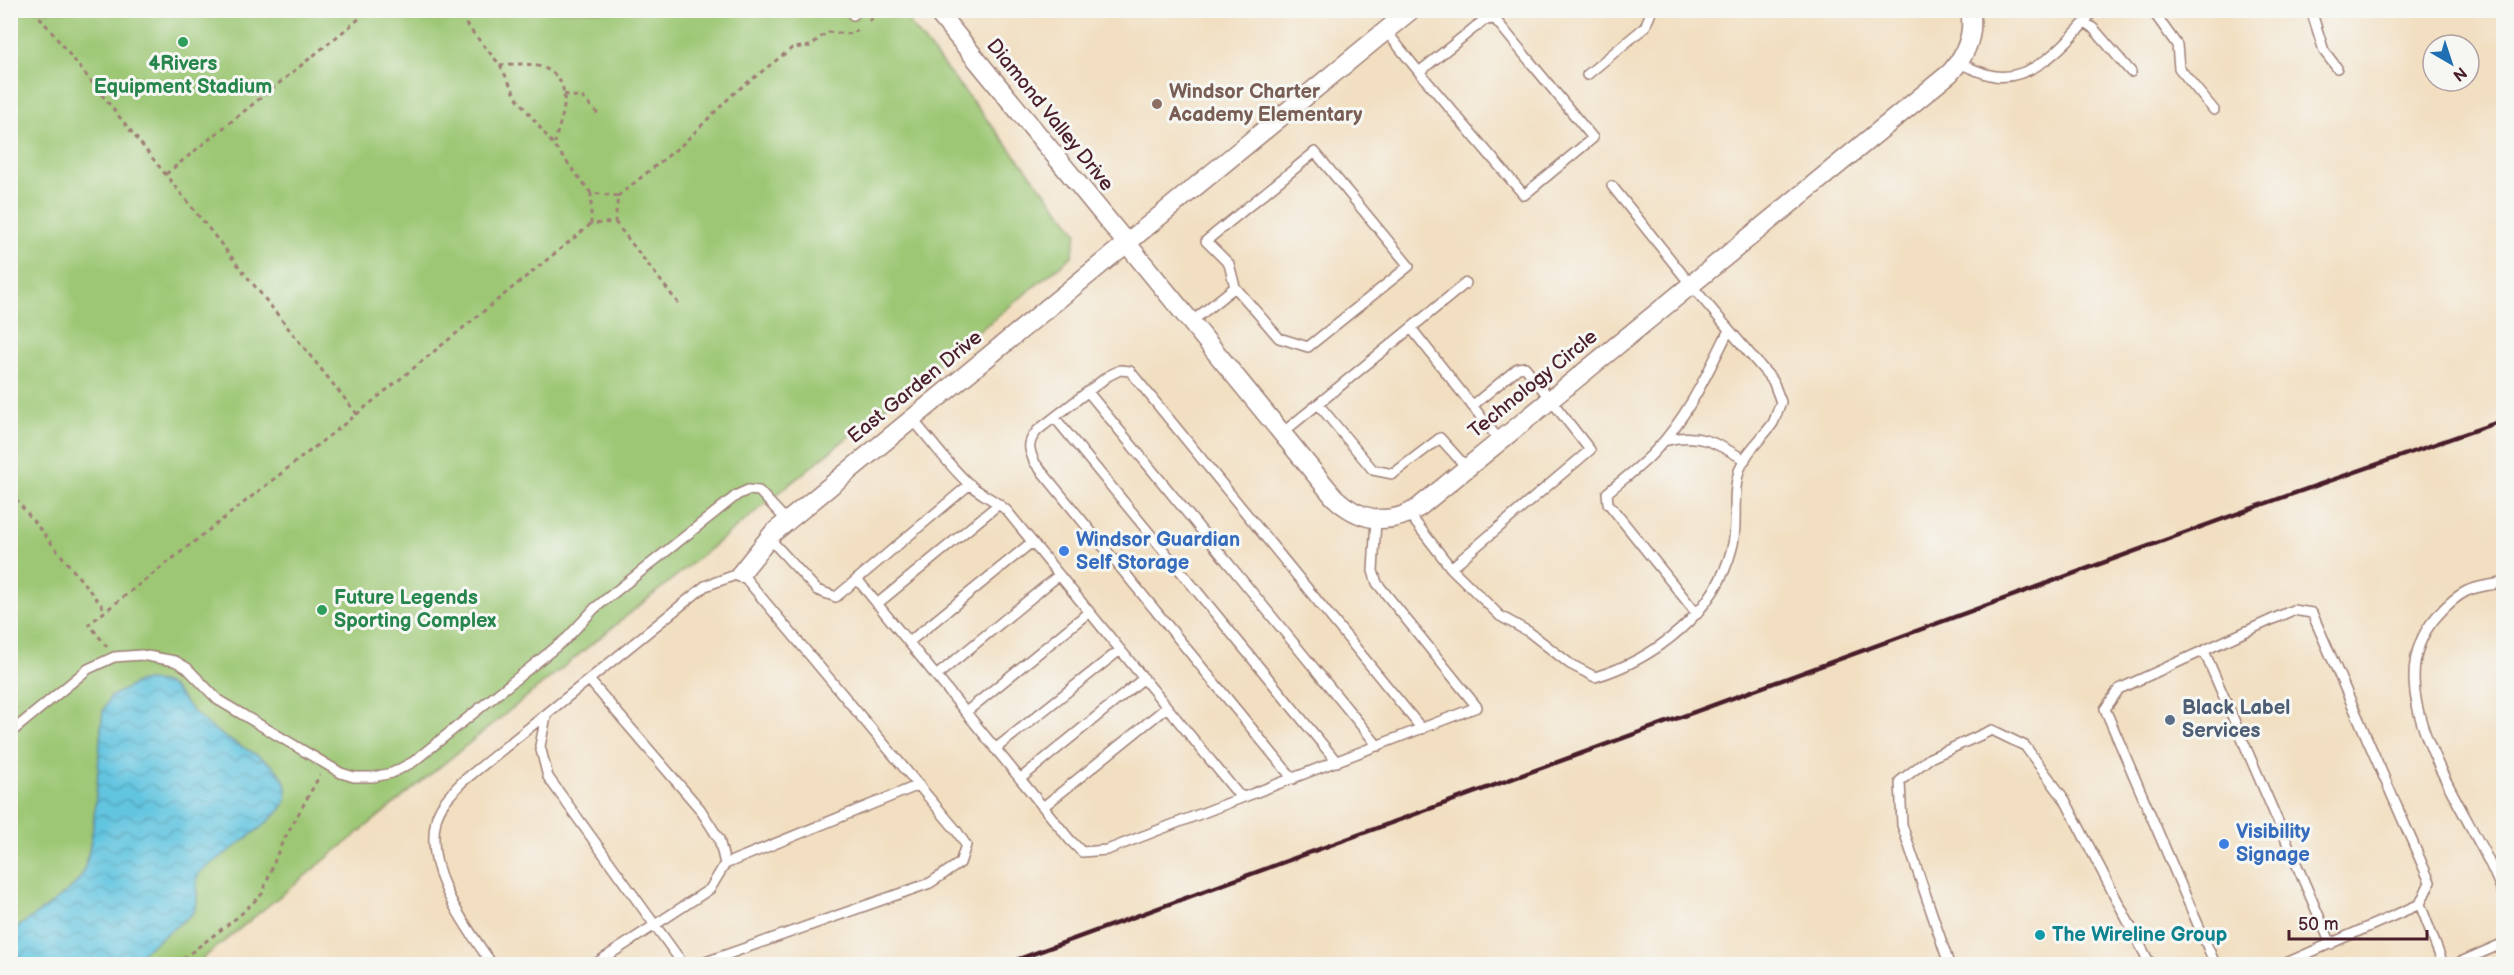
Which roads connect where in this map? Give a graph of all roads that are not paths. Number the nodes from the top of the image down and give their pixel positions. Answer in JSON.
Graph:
{"nodes":[{"id":1,"x":849,"y":10,"type":"edge"},
{"id":2,"x":858,"y":10,"type":"edge"},
{"id":3,"x":936,"y":10,"type":"edge"},
{"id":4,"x":1411,"y":10,"type":"edge"},
{"id":5,"x":1652,"y":10,"type":"edge"},
{"id":6,"x":1970,"y":10,"type":"edge"},
{"id":7,"x":2092,"y":10,"type":"edge"},
{"id":8,"x":2152,"y":10,"type":"edge"},
{"id":9,"x":2311,"y":10,"type":"edge"},
{"id":10,"x":2085,"y":22,"type":"junction"},
{"id":11,"x":1386,"y":31,"type":"junction"},
{"id":12,"x":1959,"y":63,"type":"junction"},
{"id":13,"x":2337,"y":68,"type":"dead end"},
{"id":14,"x":1419,"y":72,"type":"junction"},
{"id":15,"x":2131,"y":72,"type":"dead end"},
{"id":16,"x":1587,"y":75,"type":"dead end"},
{"id":17,"x":2214,"y":110,"type":"dead end"},
{"id":18,"x":1612,"y":186,"type":"dead end"},
{"id":19,"x":1126,"y":244,"type":"junction"},
{"id":20,"x":1466,"y":283,"type":"dead end"},
{"id":21,"x":1691,"y":285,"type":"junction"},
{"id":22,"x":1235,"y":287,"type":"junction"},
{"id":23,"x":1191,"y":323,"type":"junction"},
{"id":24,"x":1410,"y":328,"type":"junction"},
{"id":25,"x":1729,"y":330,"type":"junction"},
{"id":26,"x":1088,"y":392,"type":"junction"},
{"id":27,"x":1550,"y":399,"type":"junction"},
{"id":28,"x":1318,"y":404,"type":"junction"},
{"id":29,"x":1472,"y":406,"type":"junction"},
{"id":30,"x":1055,"y":418,"type":"junction"},
{"id":31,"x":912,"y":419,"type":"junction"},
{"id":32,"x":1281,"y":434,"type":"junction"},
{"id":33,"x":1500,"y":441,"type":"junction"},
{"id":34,"x":1663,"y":441,"type":"junction"},
{"id":35,"x":1745,"y":460,"type":"junction"},
{"id":36,"x":1467,"y":468,"type":"junction"},
{"id":37,"x":970,"y":484,"type":"junction"},
{"id":38,"x":999,"y":504,"type":"junction"},
{"id":39,"x":1409,"y":514,"type":"junction"},
{"id":40,"x":1376,"y":520,"type":"junction"},
{"id":41,"x":787,"y":521,"type":"junction"},
{"id":42,"x":769,"y":538,"type":"junction"},
{"id":43,"x":1032,"y":542,"type":"junction"},
{"id":44,"x":1451,"y":568,"type":"junction"},
{"id":45,"x":741,"y":573,"type":"junction"},
{"id":46,"x":1059,"y":575,"type":"junction"},
{"id":47,"x":857,"y":579,"type":"junction"},
{"id":48,"x":2504,"y":583,"type":"edge"},
{"id":49,"x":877,"y":604,"type":"junction"},
{"id":50,"x":1089,"y":612,"type":"junction"},
{"id":51,"x":1697,"y":614,"type":"junction"},
{"id":52,"x":909,"y":642,"type":"junction"},
{"id":53,"x":1120,"y":650,"type":"junction"},
{"id":54,"x":2204,"y":651,"type":"junction"},
{"id":55,"x":936,"y":676,"type":"junction"},
{"id":56,"x":1144,"y":678,"type":"junction"},
{"id":57,"x":590,"y":681,"type":"junction"},
{"id":58,"x":1167,"y":707,"type":"junction"},
{"id":59,"x":966,"y":712,"type":"junction"},
{"id":60,"x":546,"y":716,"type":"junction"},
{"id":61,"x":1422,"y":729,"type":"junction"},
{"id":62,"x":10,"y":733,"type":"edge"},
{"id":63,"x":1378,"y":746,"type":"junction"},
{"id":64,"x":995,"y":749,"type":"junction"},
{"id":65,"x":1337,"y":762,"type":"junction"},
{"id":66,"x":1020,"y":779,"type":"junction"},
{"id":67,"x":1293,"y":779,"type":"junction"},
{"id":68,"x":919,"y":785,"type":"junction"},
{"id":69,"x":1244,"y":797,"type":"junction"},
{"id":70,"x":1043,"y":807,"type":"junction"},
{"id":71,"x":726,"y":864,"type":"junction"},
{"id":72,"x":2504,"y":897,"type":"edge"},
{"id":73,"x":2420,"y":904,"type":"junction"},
{"id":74,"x":654,"y":926,"type":"junction"},
{"id":75,"x":2504,"y":943,"type":"edge"},
{"id":76,"x":2331,"y":944,"type":"junction"},
{"id":77,"x":492,"y":964,"type":"edge"},
{"id":78,"x":595,"y":964,"type":"edge"},
{"id":79,"x":683,"y":964,"type":"edge"},
{"id":80,"x":700,"y":964,"type":"edge"},
{"id":81,"x":1948,"y":964,"type":"edge"},
{"id":82,"x":2150,"y":964,"type":"edge"},
{"id":83,"x":2215,"y":964,"type":"edge"},
{"id":84,"x":2284,"y":964,"type":"edge"},
{"id":85,"x":2442,"y":964,"type":"edge"},
{"id":86,"x":2456,"y":964,"type":"edge"}],
"edges":[{"from":1,"to":2,"type":"lane"},
{"from":3,"to":19,"type":"street","name":"Diamond Valley Drive"},
{"from":4,"to":11,"type":"street","name":"East Garden Drive"},
{"from":5,"to":16,"type":"lane"},
{"from":6,"to":12,"type":"street","name":"Technology Circle"},
{"from":7,"to":10,"type":"lane"},
{"from":8,"to":17,"type":"lane"},
{"from":9,"to":13,"type":"lane"},
{"from":10,"to":12,"type":"lane"},
{"from":10,"to":15,"type":"lane"},
{"from":11,"to":14,"type":"lane"},
{"from":11,"to":19,"type":"street","name":"East Garden Drive"},
{"from":12,"to":21,"type":"street","name":"Technology Circle"},
{"from":14,"to":14,"type":"lane"},
{"from":18,"to":21,"type":"lane"},
{"from":19,"to":23,"type":"street"},
{"from":19,"to":31,"type":"street","name":"East Garden Drive"},
{"from":20,"to":24,"type":"lane"},
{"from":21,"to":25,"type":"lane"},
{"from":21,"to":27,"type":"street","name":"Technology Circle"},
{"from":22,"to":22,"type":"lane"},
{"from":22,"to":23,"type":"lane"},
{"from":23,"to":32,"type":"street"},
{"from":24,"to":28,"type":"lane"},
{"from":24,"to":29,"type":"lane"},
{"from":25,"to":34,"type":"lane"},
{"from":25,"to":35,"type":"lane"},
{"from":26,"to":30,"type":"lane"},
{"from":26,"to":61,"type":"lane"},
{"from":26,"to":63,"type":"lane"},
{"from":27,"to":29,"type":"lane"},
{"from":27,"to":33,"type":"street","name":"Technology Circle"},
{"from":27,"to":44,"type":"lane"},
{"from":28,"to":32,"type":"lane"},
{"from":28,"to":36,"type":"lane"},
{"from":29,"to":33,"type":"lane"},
{"from":30,"to":65,"type":"lane"},
{"from":30,"to":67,"type":"lane"},
{"from":31,"to":37,"type":"lane"},
{"from":31,"to":41,"type":"street","name":"East Garden Drive"},
{"from":32,"to":40,"type":"street"},
{"from":33,"to":36,"type":"street","name":"Technology Circle"},
{"from":34,"to":35,"type":"lane"},
{"from":34,"to":51,"type":"lane"},
{"from":35,"to":51,"type":"lane"},
{"from":36,"to":39,"type":"street","name":"Technology Circle"},
{"from":37,"to":38,"type":"lane"},
{"from":37,"to":47,"type":"lane"},
{"from":38,"to":43,"type":"lane"},
{"from":38,"to":49,"type":"lane"},
{"from":39,"to":40,"type":"street","name":"Technology Circle"},
{"from":39,"to":44,"type":"lane"},
{"from":40,"to":61,"type":"lane"},
{"from":41,"to":42,"type":"street","name":"East Garden Drive"},
{"from":41,"to":62,"type":"lane"},
{"from":42,"to":45,"type":"street","name":"East Garden Drive"},
{"from":42,"to":47,"type":"lane"},
{"from":43,"to":46,"type":"lane"},
{"from":43,"to":52,"type":"lane"},
{"from":44,"to":51,"type":"lane"},
{"from":45,"to":57,"type":"lane"},
{"from":45,"to":68,"type":"lane"},
{"from":46,"to":50,"type":"lane"},
{"from":46,"to":55,"type":"lane"},
{"from":47,"to":49,"type":"lane"},
{"from":48,"to":72,"type":"lane"},
{"from":49,"to":52,"type":"lane"},
{"from":50,"to":53,"type":"lane"},
{"from":50,"to":59,"type":"lane"},
{"from":52,"to":55,"type":"lane"},
{"from":53,"to":56,"type":"lane"},
{"from":53,"to":64,"type":"lane"},
{"from":54,"to":73,"type":"lane"},
{"from":54,"to":76,"type":"lane"},
{"from":54,"to":83,"type":"lane"},
{"from":55,"to":59,"type":"lane"},
{"from":56,"to":58,"type":"lane"},
{"from":56,"to":66,"type":"lane"},
{"from":57,"to":60,"type":"lane"},
{"from":57,"to":71,"type":"lane"},
{"from":58,"to":69,"type":"lane"},
{"from":58,"to":70,"type":"lane"},
{"from":59,"to":64,"type":"lane"},
{"from":60,"to":74,"type":"lane"},
{"from":60,"to":77,"type":"lane"},
{"from":61,"to":63,"type":"lane"},
{"from":63,"to":65,"type":"lane"},
{"from":64,"to":66,"type":"lane"},
{"from":65,"to":67,"type":"lane"},
{"from":66,"to":70,"type":"lane"},
{"from":67,"to":69,"type":"lane"},
{"from":68,"to":71,"type":"lane"},
{"from":68,"to":80,"type":"lane"},
{"from":69,"to":70,"type":"lane"},
{"from":71,"to":74,"type":"lane"},
{"from":73,"to":76,"type":"lane"},
{"from":73,"to":85,"type":"lane"},
{"from":74,"to":78,"type":"lane"},
{"from":74,"to":79,"type":"lane"},
{"from":75,"to":86,"type":"lane"},
{"from":76,"to":84,"type":"lane"},
{"from":81,"to":82,"type":"lane"}]}
